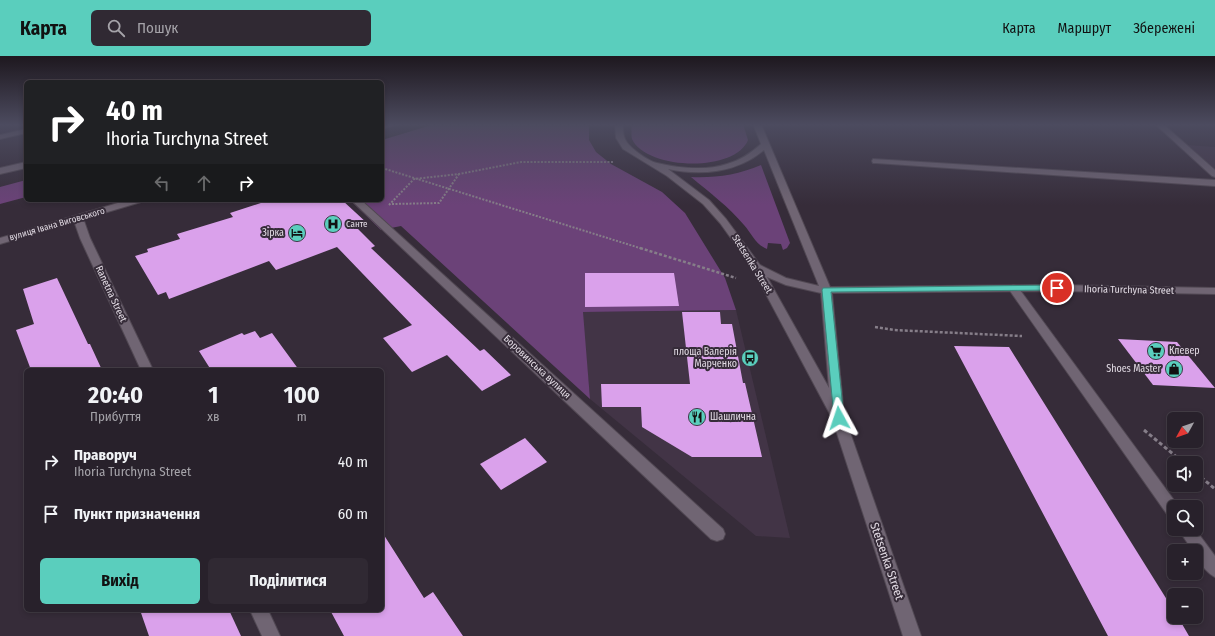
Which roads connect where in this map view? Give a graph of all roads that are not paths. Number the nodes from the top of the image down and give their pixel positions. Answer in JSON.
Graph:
{"nodes":[{"id":1,"x":632,"y":151,"type":"edge"},
{"id":2,"x":757,"y":151,"type":"edge"},
{"id":3,"x":769,"y":151,"type":"edge"},
{"id":4,"x":1189,"y":151,"type":"edge"},
{"id":5,"x":648,"y":161,"type":"junction"},
{"id":6,"x":876,"y":161,"type":"dead end"},
{"id":7,"x":24,"y":165,"type":"edge"},
{"id":8,"x":0,"y":171,"type":"edge"},
{"id":9,"x":1215,"y":174,"type":"edge"},
{"id":10,"x":1215,"y":183,"type":"edge"},
{"id":11,"x":131,"y":202,"type":"edge"},
{"id":12,"x":358,"y":202,"type":"edge"},
{"id":13,"x":78,"y":218,"type":"junction"},
{"id":14,"x":0,"y":241,"type":"edge"},
{"id":15,"x":756,"y":266,"type":"junction"},
{"id":16,"x":1013,"y":288,"type":"junction"},
{"id":17,"x":826,"y":290,"type":"junction"},
{"id":18,"x":1215,"y":291,"type":"edge"},
{"id":19,"x":145,"y":368,"type":"edge"},
{"id":20,"x":839,"y":418,"type":"junction"},
{"id":21,"x":1167,"y":502,"type":"edge"},
{"id":22,"x":717,"y":534,"type":"dead end"},
{"id":23,"x":1191,"y":536,"type":"edge"},
{"id":24,"x":1215,"y":569,"type":"edge"},
{"id":25,"x":260,"y":612,"type":"edge"},
{"id":26,"x":271,"y":636,"type":"edge"},
{"id":27,"x":912,"y":636,"type":"edge"}],
"edges":[{"from":1,"to":5,"type":"main road","name":"Stetsenka Street"},
{"from":2,"to":5,"type":"main road"},
{"from":3,"to":17,"type":"main road","name":"Stetsenka Street"},
{"from":4,"to":9,"type":"main road"},
{"from":5,"to":15,"type":"main road","name":"Stetsenka Street"},
{"from":6,"to":10,"type":"main road"},
{"from":7,"to":8,"type":"main road"},
{"from":11,"to":13,"type":"main road","name":"вулиця Івана Виговського"},
{"from":12,"to":22,"type":"main road","name":"Боровинська вулиця"},
{"from":13,"to":14,"type":"main road","name":"вулиця Івана Виговського"},
{"from":13,"to":19,"type":"main road","name":"Ranetna Street"},
{"from":15,"to":17,"type":"main road","name":"Ihoria Turchyna Street"},
{"from":15,"to":20,"type":"main road","name":"Stetsenka Street"},
{"from":16,"to":17,"type":"main road","name":"Ihoria Turchyna Street"},
{"from":16,"to":18,"type":"main road","name":"Ihoria Turchyna Street"},
{"from":16,"to":21,"type":"main road"},
{"from":17,"to":20,"type":"main road","name":"Stetsenka Street"},
{"from":20,"to":27,"type":"main road","name":"Stetsenka Street"},
{"from":23,"to":24,"type":"main road"},
{"from":25,"to":26,"type":"main road"}]}
